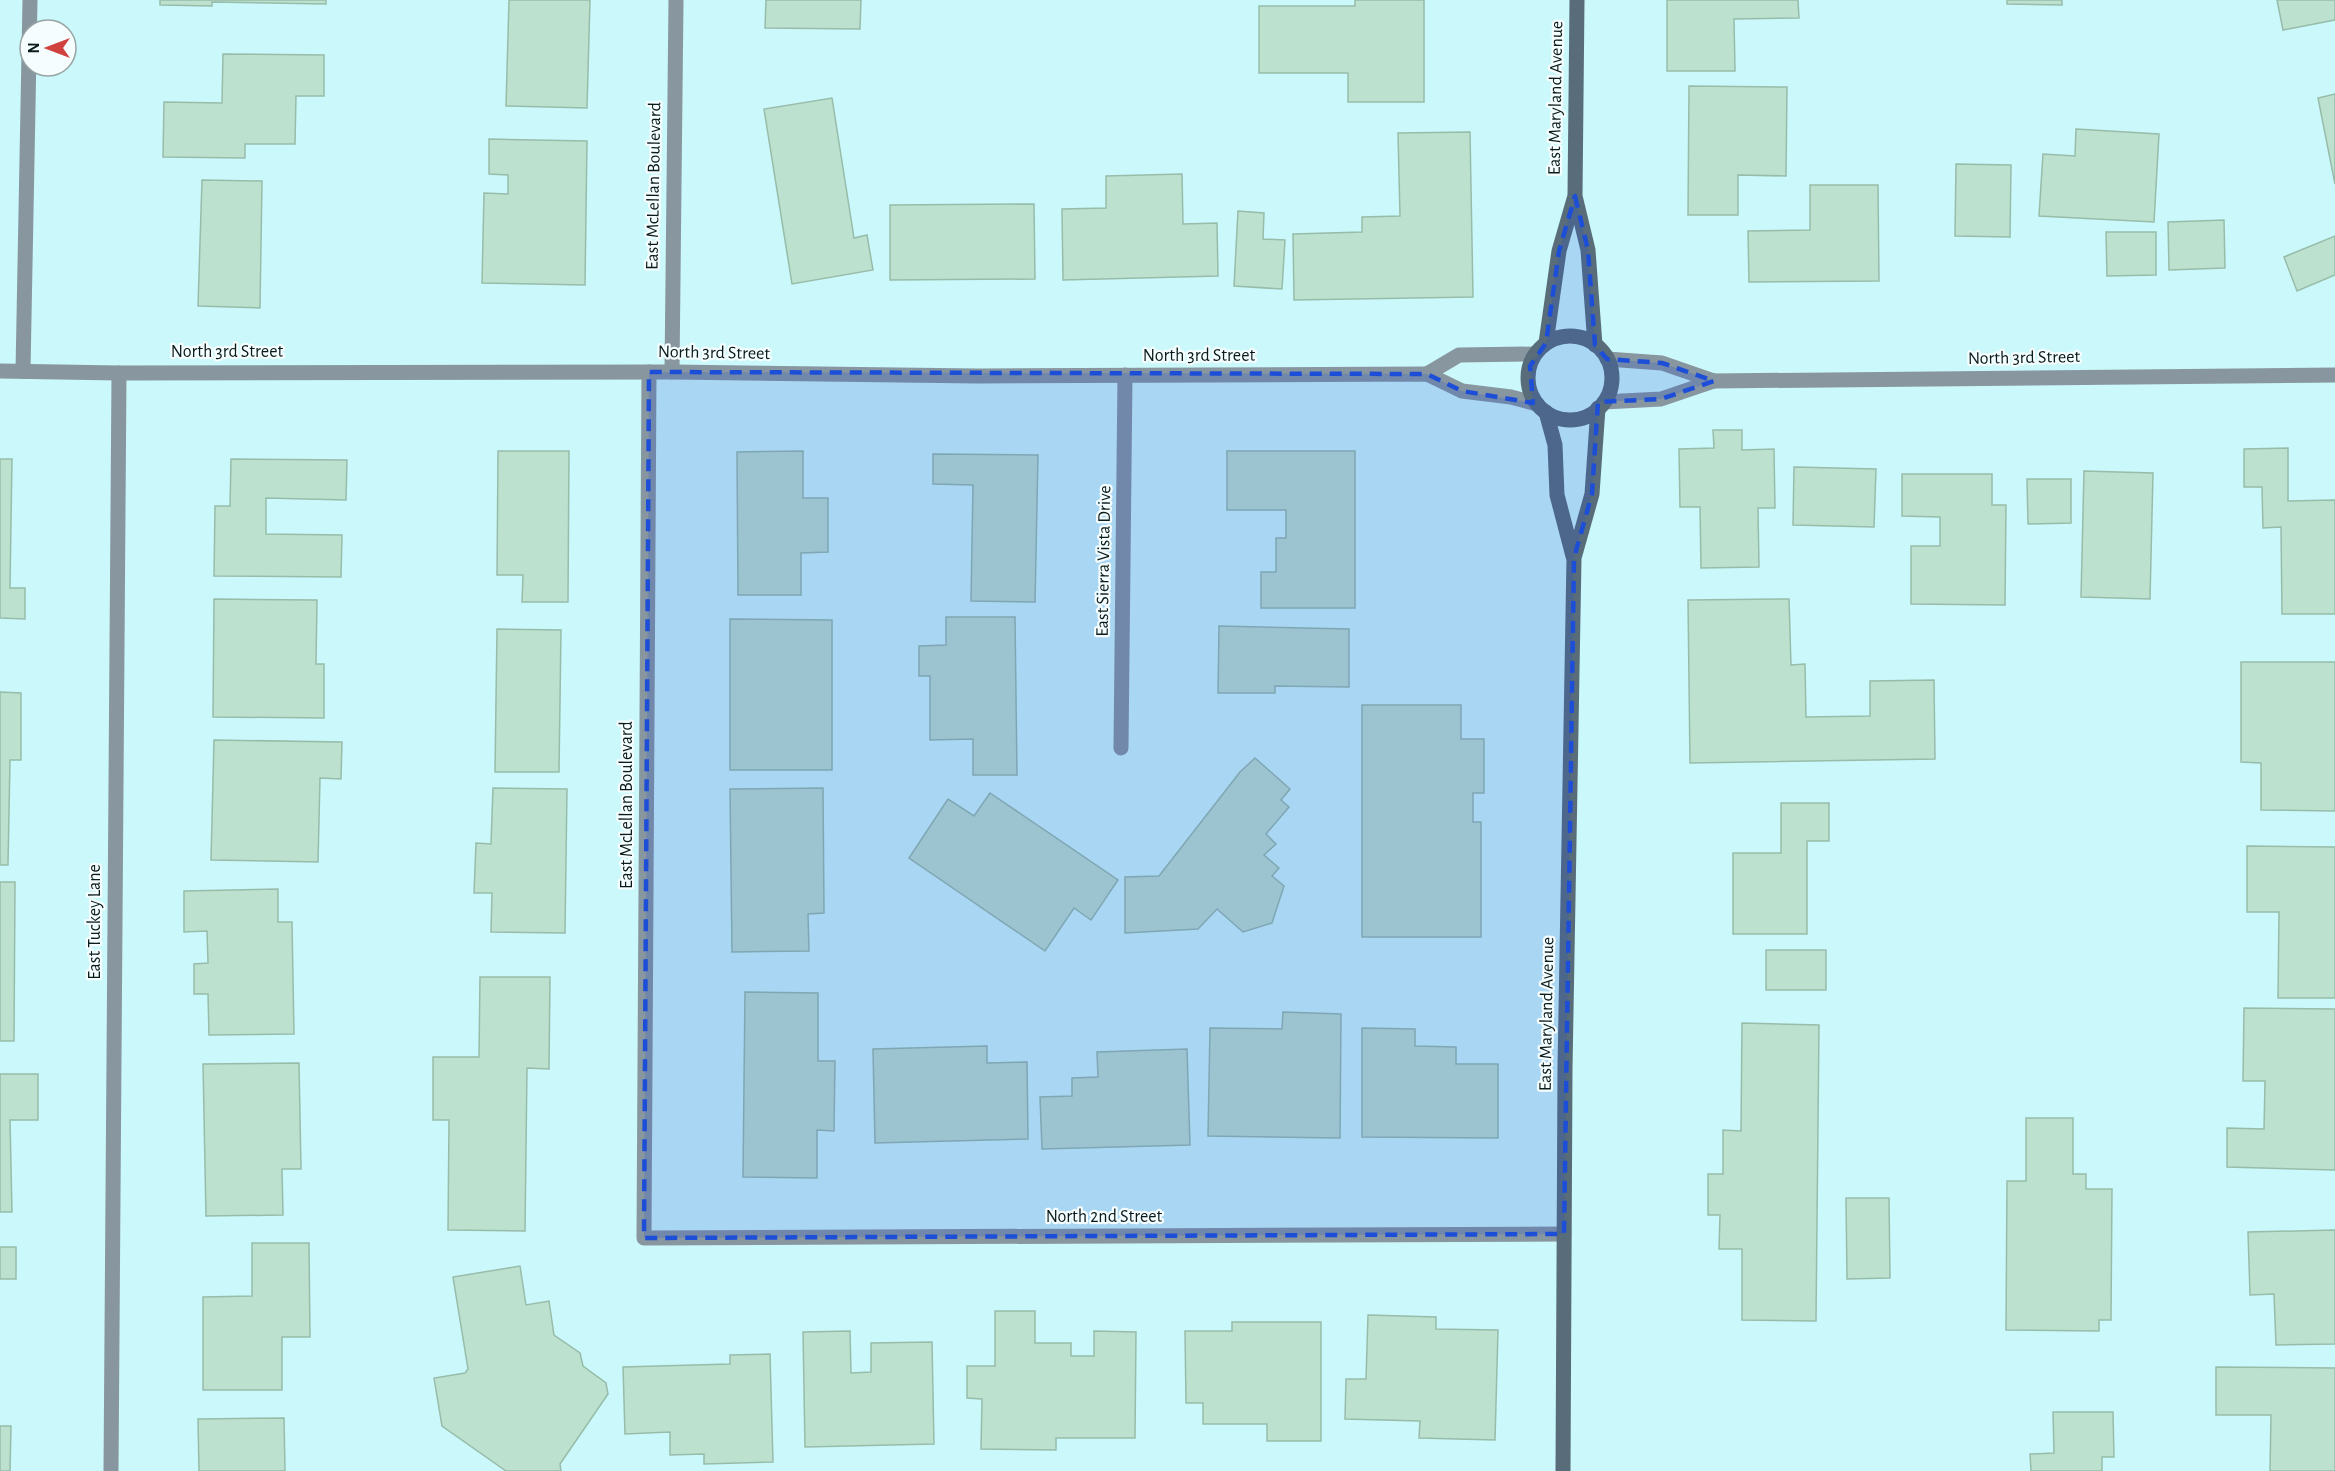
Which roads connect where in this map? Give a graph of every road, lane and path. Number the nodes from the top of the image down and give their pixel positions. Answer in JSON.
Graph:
{"nodes":[{"id":1,"x":30,"y":0,"type":"edge"},
{"id":2,"x":676,"y":0,"type":"edge"},
{"id":3,"x":1576,"y":0,"type":"edge"},
{"id":4,"x":1575,"y":196,"type":"junction"},
{"id":5,"x":1546,"y":343,"type":"junction"},
{"id":6,"x":1595,"y":345,"type":"junction"},
{"id":7,"x":1535,"y":354,"type":"junction"},
{"id":8,"x":1607,"y":358,"type":"junction"},
{"id":9,"x":23,"y":370,"type":"junction"},
{"id":10,"x":0,"y":371,"type":"edge"},
{"id":11,"x":649,"y":372,"type":"junction"},
{"id":12,"x":672,"y":372,"type":"junction"},
{"id":13,"x":119,"y":373,"type":"junction"},
{"id":14,"x":1427,"y":374,"type":"junction"},
{"id":15,"x":1125,"y":375,"type":"junction"},
{"id":16,"x":2335,"y":375,"type":"edge"},
{"id":17,"x":1714,"y":381,"type":"junction"},
{"id":18,"x":1601,"y":405,"type":"junction"},
{"id":19,"x":1542,"y":408,"type":"junction"},
{"id":20,"x":1574,"y":558,"type":"junction"},
{"id":21,"x":1121,"y":748,"type":"dead end"},
{"id":22,"x":1564,"y":1234,"type":"junction"},
{"id":23,"x":644,"y":1238,"type":"joint"},
{"id":24,"x":111,"y":1471,"type":"edge"},
{"id":25,"x":1563,"y":1471,"type":"edge"}],
"edges":[{"from":1,"to":9,"type":"street"},
{"from":2,"to":12,"type":"street","name":"East McLellan Boulevard"},
{"from":3,"to":4,"type":"street","name":"East Maryland Avenue"},
{"from":4,"to":5,"type":"street","name":"East Maryland Avenue"},
{"from":4,"to":6,"type":"street","name":"East Maryland Avenue"},
{"from":5,"to":6,"type":"street"},
{"from":5,"to":7,"type":"street"},
{"from":6,"to":8,"type":"street"},
{"from":7,"to":14,"type":"street"},
{"from":7,"to":19,"type":"street","name":"East Maryland Avenue"},
{"from":8,"to":17,"type":"street","name":"North 3rd Street"},
{"from":8,"to":18,"type":"street","name":"East Maryland Avenue"},
{"from":9,"to":10,"type":"street","name":"North 3rd Street"},
{"from":9,"to":13,"type":"street","name":"North 3rd Street"},
{"from":11,"to":12,"type":"street","name":"North 3rd Street"},
{"from":11,"to":13,"type":"street","name":"North 3rd Street"},
{"from":11,"to":23,"type":"street","name":"East McLellan Boulevard"},
{"from":12,"to":15,"type":"street","name":"North 3rd Street"},
{"from":13,"to":24,"type":"street","name":"East Tuckey Lane"},
{"from":14,"to":15,"type":"street","name":"North 3rd Street"},
{"from":14,"to":19,"type":"street","name":"North 3rd Street"},
{"from":15,"to":21,"type":"street","name":"East Sierra Vista Drive"},
{"from":16,"to":17,"type":"street","name":"North 3rd Street"},
{"from":17,"to":18,"type":"street","name":"North 3rd Street"},
{"from":18,"to":19,"type":"street"},
{"from":18,"to":20,"type":"street","name":"East Maryland Avenue"},
{"from":19,"to":20,"type":"street","name":"East Maryland Avenue"},
{"from":20,"to":22,"type":"street","name":"East Maryland Avenue"},
{"from":22,"to":23,"type":"street","name":"North 2nd Street"},
{"from":22,"to":25,"type":"street","name":"East Maryland Avenue"}]}
